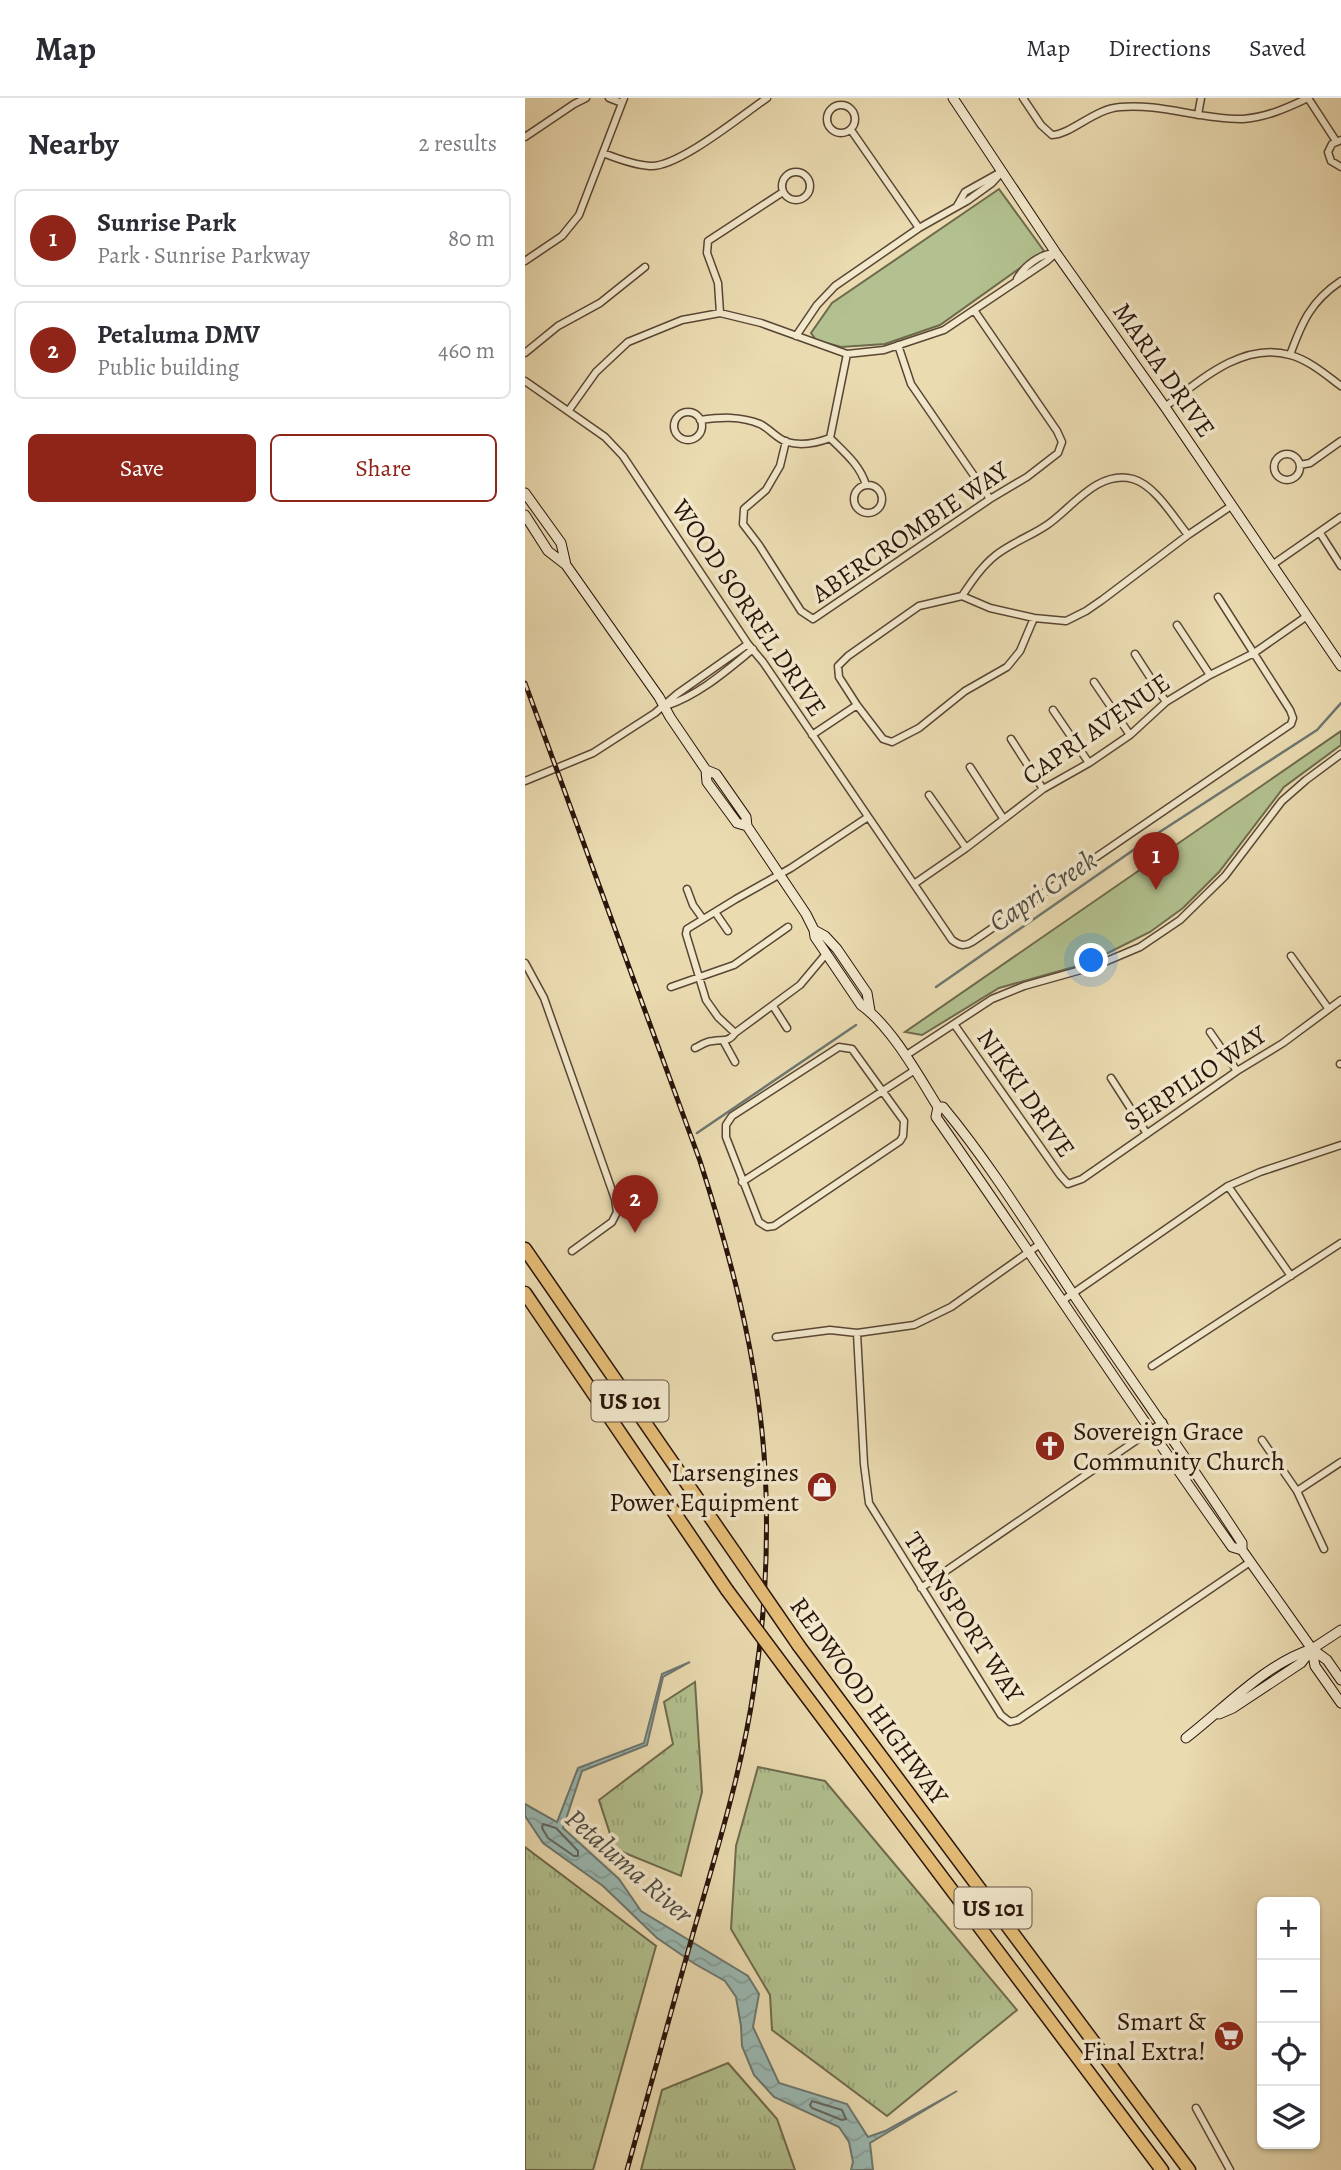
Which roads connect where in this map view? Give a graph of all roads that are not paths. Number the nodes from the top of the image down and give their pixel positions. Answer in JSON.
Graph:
{"nodes":[{"id":1,"x":586,"y":98,"type":"edge"},
{"id":2,"x":608,"y":98,"type":"edge"},
{"id":3,"x":767,"y":98,"type":"edge"},
{"id":4,"x":953,"y":98,"type":"edge"},
{"id":5,"x":1023,"y":98,"type":"edge"},
{"id":6,"x":1116,"y":98,"type":"edge"},
{"id":7,"x":1201,"y":98,"type":"edge"},
{"id":8,"x":1308,"y":98,"type":"edge"},
{"id":9,"x":623,"y":100,"type":"edge"},
{"id":10,"x":1117,"y":107,"type":"junction"},
{"id":11,"x":1198,"y":115,"type":"junction"},
{"id":12,"x":851,"y":130,"type":"junction"},
{"id":13,"x":525,"y":137,"type":"edge"},
{"id":14,"x":1338,"y":140,"type":"edge"},
{"id":15,"x":603,"y":153,"type":"junction"},
{"id":16,"x":1341,"y":167,"type":"edge"},
{"id":17,"x":1002,"y":172,"type":"junction"},
{"id":18,"x":783,"y":192,"type":"junction"},
{"id":19,"x":919,"y":228,"type":"junction"},
{"id":20,"x":1056,"y":253,"type":"junction"},
{"id":21,"x":525,"y":261,"type":"edge"},
{"id":22,"x":645,"y":267,"type":"dead end"},
{"id":23,"x":1341,"y":281,"type":"edge"},
{"id":24,"x":974,"y":310,"type":"junction"},
{"id":25,"x":720,"y":313,"type":"junction"},
{"id":26,"x":796,"y":336,"type":"junction"},
{"id":27,"x":898,"y":345,"type":"junction"},
{"id":28,"x":525,"y":353,"type":"edge"},
{"id":29,"x":847,"y":354,"type":"junction"},
{"id":30,"x":1290,"y":355,"type":"junction"},
{"id":31,"x":525,"y":381,"type":"edge"},
{"id":32,"x":1341,"y":386,"type":"edge"},
{"id":33,"x":1165,"y":408,"type":"junction"},
{"id":34,"x":569,"y":410,"type":"junction"},
{"id":35,"x":700,"y":420,"type":"junction"},
{"id":36,"x":830,"y":438,"type":"junction"},
{"id":37,"x":1341,"y":441,"type":"edge"},
{"id":38,"x":786,"y":442,"type":"junction"},
{"id":39,"x":1300,"y":465,"type":"junction"},
{"id":40,"x":866,"y":485,"type":"junction"},
{"id":41,"x":525,"y":493,"type":"edge"},
{"id":42,"x":990,"y":499,"type":"junction"},
{"id":43,"x":1231,"y":506,"type":"junction"},
{"id":44,"x":525,"y":515,"type":"edge"},
{"id":45,"x":1341,"y":517,"type":"edge"},
{"id":46,"x":1320,"y":533,"type":"junction"},
{"id":47,"x":1188,"y":535,"type":"junction"},
{"id":48,"x":566,"y":565,"type":"junction"},
{"id":49,"x":1272,"y":565,"type":"junction"},
{"id":50,"x":1341,"y":566,"type":"edge"},
{"id":51,"x":962,"y":596,"type":"junction"},
{"id":52,"x":1218,"y":597,"type":"dead end"},
{"id":53,"x":1307,"y":616,"type":"junction"},
{"id":54,"x":1034,"y":618,"type":"junction"},
{"id":55,"x":1177,"y":625,"type":"dead end"},
{"id":56,"x":750,"y":646,"type":"junction"},
{"id":57,"x":1254,"y":653,"type":"junction"},
{"id":58,"x":1135,"y":654,"type":"dead end"},
{"id":59,"x":1341,"y":666,"type":"edge"},
{"id":60,"x":1210,"y":675,"type":"junction"},
{"id":61,"x":1094,"y":681,"type":"dead end"},
{"id":62,"x":1166,"y":702,"type":"junction"},
{"id":63,"x":857,"y":705,"type":"junction"},
{"id":64,"x":664,"y":707,"type":"junction"},
{"id":65,"x":1053,"y":710,"type":"dead end"},
{"id":66,"x":812,"y":735,"type":"junction"},
{"id":67,"x":1130,"y":735,"type":"junction"},
{"id":68,"x":1011,"y":739,"type":"dead end"},
{"id":69,"x":1341,"y":754,"type":"edge"},
{"id":70,"x":1089,"y":763,"type":"junction"},
{"id":71,"x":970,"y":767,"type":"dead end"},
{"id":72,"x":525,"y":781,"type":"edge"},
{"id":73,"x":1043,"y":789,"type":"junction"},
{"id":74,"x":929,"y":795,"type":"dead end"},
{"id":75,"x":868,"y":817,"type":"junction"},
{"id":76,"x":1003,"y":818,"type":"junction"},
{"id":77,"x":967,"y":848,"type":"junction"},
{"id":78,"x":781,"y":875,"type":"junction"},
{"id":79,"x":915,"y":884,"type":"junction"},
{"id":80,"x":687,"y":889,"type":"dead end"},
{"id":81,"x":715,"y":912,"type":"junction"},
{"id":82,"x":703,"y":919,"type":"junction"},
{"id":83,"x":788,"y":927,"type":"dead end"},
{"id":84,"x":814,"y":930,"type":"junction"},
{"id":85,"x":728,"y":931,"type":"dead end"},
{"id":86,"x":826,"y":954,"type":"junction"},
{"id":87,"x":1291,"y":956,"type":"dead end"},
{"id":88,"x":525,"y":963,"type":"edge"},
{"id":89,"x":699,"y":976,"type":"junction"},
{"id":90,"x":671,"y":987,"type":"dead end"},
{"id":91,"x":1341,"y":1000,"type":"edge"},
{"id":92,"x":773,"y":1006,"type":"junction"},
{"id":93,"x":1328,"y":1009,"type":"junction"},
{"id":94,"x":870,"y":1011,"type":"junction"},
{"id":95,"x":954,"y":1024,"type":"junction"},
{"id":96,"x":787,"y":1028,"type":"dead end"},
{"id":97,"x":1210,"y":1032,"type":"dead end"},
{"id":98,"x":735,"y":1033,"type":"junction"},
{"id":99,"x":724,"y":1042,"type":"junction"},
{"id":100,"x":695,"y":1048,"type":"dead end"},
{"id":101,"x":905,"y":1055,"type":"junction"},
{"id":102,"x":735,"y":1062,"type":"dead end"},
{"id":103,"x":915,"y":1070,"type":"junction"},
{"id":104,"x":1237,"y":1071,"type":"junction"},
{"id":105,"x":1111,"y":1077,"type":"dead end"},
{"id":106,"x":883,"y":1091,"type":"junction"},
{"id":107,"x":938,"y":1107,"type":"junction"},
{"id":108,"x":1147,"y":1134,"type":"junction"},
{"id":109,"x":1341,"y":1146,"type":"edge"},
{"id":110,"x":743,"y":1182,"type":"junction"},
{"id":111,"x":1068,"y":1184,"type":"joint"},
{"id":112,"x":1228,"y":1186,"type":"junction"},
{"id":113,"x":1341,"y":1243,"type":"edge"},
{"id":114,"x":1040,"y":1244,"type":"junction"},
{"id":115,"x":525,"y":1249,"type":"edge"},
{"id":116,"x":572,"y":1251,"type":"dead end"},
{"id":117,"x":1030,"y":1251,"type":"junction"},
{"id":118,"x":1291,"y":1276,"type":"junction"},
{"id":119,"x":525,"y":1293,"type":"edge"},
{"id":120,"x":1073,"y":1294,"type":"junction"},
{"id":121,"x":1062,"y":1301,"type":"junction"},
{"id":122,"x":857,"y":1334,"type":"junction"},
{"id":123,"x":776,"y":1337,"type":"dead end"},
{"id":124,"x":1152,"y":1366,"type":"dead end"},
{"id":125,"x":1163,"y":1422,"type":"junction"},
{"id":126,"x":1150,"y":1431,"type":"junction"},
{"id":127,"x":1262,"y":1440,"type":"dead end"},
{"id":128,"x":1341,"y":1462,"type":"edge"},
{"id":129,"x":1297,"y":1491,"type":"junction"},
{"id":130,"x":1324,"y":1549,"type":"dead end"},
{"id":131,"x":1242,"y":1550,"type":"junction"},
{"id":132,"x":1249,"y":1562,"type":"junction"},
{"id":133,"x":921,"y":1588,"type":"junction"},
{"id":134,"x":1341,"y":1630,"type":"edge"},
{"id":135,"x":1312,"y":1649,"type":"junction"},
{"id":136,"x":1341,"y":1681,"type":"edge"},
{"id":137,"x":1341,"y":1703,"type":"edge"},
{"id":138,"x":1187,"y":1738,"type":"dead end"},
{"id":139,"x":1196,"y":2108,"type":"dead end"},
{"id":140,"x":1162,"y":2170,"type":"edge"},
{"id":141,"x":1189,"y":2170,"type":"edge"},
{"id":142,"x":1230,"y":2170,"type":"edge"}],
"edges":[{"from":1,"to":13,"type":"street"},
{"from":2,"to":9,"type":"street"},
{"from":3,"to":15,"type":"street"},
{"from":4,"to":17,"type":"main road","name":"MARIA DRIVE"},
{"from":5,"to":10,"type":"street"},
{"from":6,"to":10,"type":"street"},
{"from":7,"to":11,"type":"street"},
{"from":8,"to":11,"type":"street"},
{"from":8,"to":14,"type":"street"},
{"from":9,"to":15,"type":"street"},
{"from":10,"to":11,"type":"street"},
{"from":12,"to":12,"type":"street"},
{"from":12,"to":19,"type":"street"},
{"from":14,"to":16,"type":"street"},
{"from":15,"to":21,"type":"street"},
{"from":17,"to":19,"type":"street"},
{"from":17,"to":20,"type":"main road","name":"MARIA DRIVE"},
{"from":18,"to":18,"type":"street"},
{"from":18,"to":25,"type":"street"},
{"from":19,"to":26,"type":"street"},
{"from":20,"to":24,"type":"street"},
{"from":20,"to":33,"type":"main road","name":"MARIA DRIVE"},
{"from":22,"to":28,"type":"street"},
{"from":23,"to":30,"type":"street"},
{"from":24,"to":27,"type":"street"},
{"from":24,"to":42,"type":"street","name":"ABERCROMBIE WAY"},
{"from":25,"to":26,"type":"street"},
{"from":25,"to":34,"type":"street"},
{"from":26,"to":29,"type":"street"},
{"from":27,"to":29,"type":"street"},
{"from":27,"to":42,"type":"street"},
{"from":29,"to":36,"type":"street"},
{"from":30,"to":32,"type":"street"},
{"from":30,"to":33,"type":"street"},
{"from":31,"to":34,"type":"street","name":"WOOD SORREL DRIVE"},
{"from":33,"to":43,"type":"main road","name":"MARIA DRIVE"},
{"from":34,"to":56,"type":"street","name":"WOOD SORREL DRIVE"},
{"from":35,"to":35,"type":"street"},
{"from":35,"to":38,"type":"street"},
{"from":36,"to":38,"type":"street"},
{"from":36,"to":40,"type":"street"},
{"from":37,"to":39,"type":"street"},
{"from":38,"to":42,"type":"street","name":"ABERCROMBIE WAY"},
{"from":39,"to":39,"type":"street"},
{"from":40,"to":40,"type":"street"},
{"from":41,"to":48,"type":"main road"},
{"from":43,"to":47,"type":"street"},
{"from":43,"to":49,"type":"main road","name":"MARIA DRIVE"},
{"from":44,"to":48,"type":"main road"},
{"from":45,"to":46,"type":"street"},
{"from":46,"to":49,"type":"street"},
{"from":46,"to":50,"type":"street"},
{"from":47,"to":51,"type":"street"},
{"from":47,"to":54,"type":"street"},
{"from":48,"to":64,"type":"main road"},
{"from":49,"to":53,"type":"main road","name":"MARIA DRIVE"},
{"from":51,"to":54,"type":"street"},
{"from":51,"to":63,"type":"street"},
{"from":52,"to":57,"type":"street"},
{"from":53,"to":57,"type":"street","name":"CAPRI AVENUE"},
{"from":53,"to":59,"type":"main road","name":"MARIA DRIVE"},
{"from":54,"to":63,"type":"street"},
{"from":55,"to":60,"type":"street"},
{"from":56,"to":64,"type":"street"},
{"from":56,"to":66,"type":"street","name":"WOOD SORREL DRIVE"},
{"from":57,"to":60,"type":"street","name":"CAPRI AVENUE"},
{"from":57,"to":79,"type":"street","name":"WOOD SORREL DRIVE"},
{"from":58,"to":62,"type":"street"},
{"from":60,"to":62,"type":"street","name":"CAPRI AVENUE"},
{"from":61,"to":67,"type":"street"},
{"from":62,"to":67,"type":"street","name":"CAPRI AVENUE"},
{"from":63,"to":66,"type":"street"},
{"from":64,"to":72,"type":"street"},
{"from":64,"to":78,"type":"main road"},
{"from":65,"to":70,"type":"street"},
{"from":66,"to":75,"type":"street","name":"WOOD SORREL DRIVE"},
{"from":67,"to":70,"type":"street","name":"CAPRI AVENUE"},
{"from":68,"to":73,"type":"street"},
{"from":69,"to":95,"type":"street"},
{"from":70,"to":73,"type":"street","name":"CAPRI AVENUE"},
{"from":71,"to":76,"type":"street"},
{"from":73,"to":76,"type":"street","name":"CAPRI AVENUE"},
{"from":74,"to":77,"type":"street"},
{"from":75,"to":78,"type":"street"},
{"from":75,"to":79,"type":"street","name":"WOOD SORREL DRIVE"},
{"from":76,"to":77,"type":"street","name":"CAPRI AVENUE"},
{"from":77,"to":79,"type":"street","name":"CAPRI AVENUE"},
{"from":78,"to":81,"type":"street"},
{"from":78,"to":84,"type":"main road"},
{"from":80,"to":82,"type":"street"},
{"from":81,"to":82,"type":"street"},
{"from":81,"to":85,"type":"street"},
{"from":82,"to":89,"type":"street"},
{"from":83,"to":89,"type":"street"},
{"from":84,"to":86,"type":"main road"},
{"from":84,"to":94,"type":"main road"},
{"from":86,"to":92,"type":"street"},
{"from":86,"to":94,"type":"main road"},
{"from":87,"to":93,"type":"street"},
{"from":88,"to":116,"type":"street"},
{"from":89,"to":90,"type":"street"},
{"from":89,"to":98,"type":"street"},
{"from":91,"to":93,"type":"street","name":"SERPILIO WAY"},
{"from":92,"to":96,"type":"street"},
{"from":92,"to":98,"type":"street"},
{"from":93,"to":104,"type":"street","name":"SERPILIO WAY"},
{"from":94,"to":101,"type":"main road"},
{"from":95,"to":101,"type":"street"},
{"from":95,"to":111,"type":"street","name":"NIKKI DRIVE"},
{"from":97,"to":104,"type":"street"},
{"from":98,"to":99,"type":"street"},
{"from":99,"to":100,"type":"street"},
{"from":99,"to":102,"type":"street"},
{"from":101,"to":103,"type":"main road"},
{"from":103,"to":106,"type":"street"},
{"from":103,"to":107,"type":"main road"},
{"from":104,"to":108,"type":"street","name":"SERPILIO WAY"},
{"from":105,"to":108,"type":"street"},
{"from":106,"to":110,"type":"street"},
{"from":106,"to":110,"type":"street"},
{"from":106,"to":110,"type":"street"},
{"from":107,"to":114,"type":"main road"},
{"from":107,"to":117,"type":"main road"},
{"from":108,"to":111,"type":"street","name":"SERPILIO WAY"},
{"from":109,"to":112,"type":"street"},
{"from":112,"to":118,"type":"street"},
{"from":112,"to":120,"type":"street"},
{"from":113,"to":118,"type":"street"},
{"from":114,"to":117,"type":"street"},
{"from":114,"to":120,"type":"main road"},
{"from":115,"to":141,"type":"highway","name":"REDWOOD HIGHWAY","number":"US 101","bridge":true},
{"from":117,"to":121,"type":"main road"},
{"from":117,"to":122,"type":"street"},
{"from":118,"to":124,"type":"street"},
{"from":119,"to":140,"type":"highway","name":"REDWOOD HIGHWAY","number":"US 101","bridge":true},
{"from":120,"to":121,"type":"street"},
{"from":120,"to":125,"type":"main road"},
{"from":121,"to":126,"type":"main road"},
{"from":122,"to":123,"type":"street"},
{"from":122,"to":133,"type":"street","name":"TRANSPORT WAY"},
{"from":125,"to":126,"type":"street"},
{"from":125,"to":131,"type":"main road"},
{"from":126,"to":131,"type":"main road"},
{"from":126,"to":133,"type":"street"},
{"from":127,"to":129,"type":"street"},
{"from":128,"to":129,"type":"street"},
{"from":129,"to":130,"type":"street"},
{"from":131,"to":132,"type":"main road"},
{"from":132,"to":133,"type":"street","name":"TRANSPORT WAY"},
{"from":132,"to":135,"type":"main road"},
{"from":134,"to":135,"type":"main road"},
{"from":135,"to":136,"type":"main road"},
{"from":135,"to":137,"type":"main road"},
{"from":135,"to":138,"type":"main road"},
{"from":139,"to":142,"type":"street"}]}
